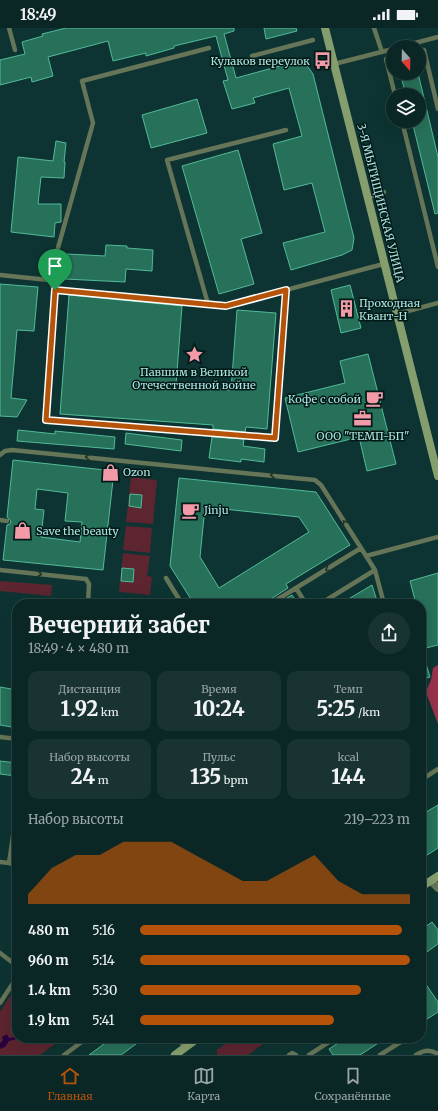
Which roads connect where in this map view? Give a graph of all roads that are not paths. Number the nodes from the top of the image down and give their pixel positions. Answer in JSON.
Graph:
{"nodes":[{"id":1,"x":9,"y":28,"type":"edge"},
{"id":2,"x":324,"y":28,"type":"edge"},
{"id":3,"x":374,"y":28,"type":"edge"},
{"id":4,"x":438,"y":37,"type":"edge"},
{"id":5,"x":313,"y":40,"type":"dead end"},
{"id":6,"x":426,"y":40,"type":"edge"},
{"id":7,"x":209,"y":48,"type":"dead end"},
{"id":8,"x":15,"y":50,"type":"dead end"},
{"id":9,"x":386,"y":51,"type":"edge"},
{"id":10,"x":382,"y":52,"type":"junction"},
{"id":11,"x":252,"y":56,"type":"dead end"},
{"id":12,"x":426,"y":58,"type":"edge"},
{"id":13,"x":334,"y":64,"type":"junction"},
{"id":14,"x":438,"y":109,"type":"edge"},
{"id":15,"x":404,"y":128,"type":"edge"},
{"id":16,"x":286,"y":130,"type":"dead end"},
{"id":17,"x":384,"y":192,"type":"dead end"},
{"id":18,"x":368,"y":196,"type":"junction"},
{"id":19,"x":384,"y":264,"type":"junction"},
{"id":20,"x":438,"y":267,"type":"edge"},
{"id":21,"x":0,"y":275,"type":"edge"},
{"id":22,"x":49,"y":280,"type":"junction"},
{"id":23,"x":55,"y":290,"type":"junction"},
{"id":24,"x":286,"y":290,"type":"junction"},
{"id":25,"x":438,"y":303,"type":"edge"},
{"id":26,"x":208,"y":304,"type":"junction"},
{"id":27,"x":397,"y":314,"type":"junction"},
{"id":28,"x":0,"y":454,"type":"edge"},
{"id":29,"x":438,"y":476,"type":"edge"},
{"id":30,"x":0,"y":520,"type":"edge"},
{"id":31,"x":7,"y":521,"type":"dead end"},
{"id":32,"x":438,"y":537,"type":"edge"},
{"id":33,"x":361,"y":548,"type":"junction"},
{"id":34,"x":366,"y":556,"type":"junction"},
{"id":35,"x":0,"y":570,"type":"edge"},
{"id":36,"x":374,"y":570,"type":"junction"},
{"id":37,"x":166,"y":578,"type":"dead end"},
{"id":38,"x":296,"y":588,"type":"junction"},
{"id":39,"x":88,"y":599,"type":"edge"},
{"id":40,"x":179,"y":599,"type":"edge"},
{"id":41,"x":278,"y":599,"type":"edge"},
{"id":42,"x":303,"y":599,"type":"edge"},
{"id":43,"x":328,"y":599,"type":"edge"},
{"id":44,"x":383,"y":599,"type":"edge"},
{"id":45,"x":0,"y":737,"type":"edge"},
{"id":46,"x":12,"y":738,"type":"edge"},
{"id":47,"x":438,"y":769,"type":"edge"},
{"id":48,"x":426,"y":777,"type":"edge"},
{"id":49,"x":12,"y":843,"type":"edge"},
{"id":50,"x":0,"y":862,"type":"edge"},
{"id":51,"x":9,"y":863,"type":"junction"},
{"id":52,"x":12,"y":864,"type":"edge"},
{"id":53,"x":435,"y":878,"type":"edge"},
{"id":54,"x":426,"y":884,"type":"edge"},
{"id":55,"x":438,"y":888,"type":"edge"},
{"id":56,"x":0,"y":953,"type":"edge"},
{"id":57,"x":12,"y":962,"type":"edge"},
{"id":58,"x":12,"y":985,"type":"edge"},
{"id":59,"x":0,"y":1004,"type":"edge"},
{"id":60,"x":80,"y":1043,"type":"edge"},
{"id":61,"x":182,"y":1043,"type":"edge"},
{"id":62,"x":192,"y":1043,"type":"edge"},
{"id":63,"x":327,"y":1043,"type":"edge"},
{"id":64,"x":399,"y":1043,"type":"edge"},
{"id":65,"x":185,"y":1048,"type":"junction"},
{"id":66,"x":438,"y":1054,"type":"edge"},
{"id":67,"x":64,"y":1055,"type":"edge"},
{"id":68,"x":175,"y":1055,"type":"edge"},
{"id":69,"x":288,"y":1055,"type":"edge"},
{"id":70,"x":296,"y":1055,"type":"edge"},
{"id":71,"x":309,"y":1055,"type":"edge"},
{"id":72,"x":380,"y":1055,"type":"edge"},
{"id":73,"x":416,"y":1055,"type":"edge"}],
"edges":[{"from":1,"to":8,"type":"lane"},
{"from":2,"to":13,"type":"street","name":"3-Я МЫТИЩИНСКАЯ УЛИЦА"},
{"from":3,"to":10,"type":"lane"},
{"from":4,"to":6,"type":"lane"},
{"from":5,"to":11,"type":"lane"},
{"from":7,"to":22,"type":"lane"},
{"from":9,"to":10,"type":"lane"},
{"from":10,"to":13,"type":"lane"},
{"from":12,"to":14,"type":"lane"},
{"from":13,"to":18,"type":"street","name":"3-Я МЫТИЩИНСКАЯ УЛИЦА"},
{"from":15,"to":20,"type":"lane"},
{"from":16,"to":26,"type":"lane"},
{"from":17,"to":18,"type":"lane"},
{"from":18,"to":19,"type":"street","name":"3-Я МЫТИЩИНСКАЯ УЛИЦА"},
{"from":19,"to":24,"type":"lane"},
{"from":19,"to":27,"type":"street","name":"3-Я МЫТИЩИНСКАЯ УЛИЦА"},
{"from":21,"to":22,"type":"lane"},
{"from":22,"to":23,"type":"lane"},
{"from":23,"to":24,"type":"lane"},
{"from":23,"to":26,"type":"lane"},
{"from":24,"to":26,"type":"lane"},
{"from":25,"to":27,"type":"lane"},
{"from":27,"to":29,"type":"street","name":"3-Я МЫТИЩИНСКАЯ УЛИЦА"},
{"from":33,"to":28,"type":"lane","one_way":true},
{"from":30,"to":31,"type":"lane"},
{"from":32,"to":34,"type":"lane"},
{"from":33,"to":34,"type":"lane"},
{"from":33,"to":38,"type":"lane","one_way":true},
{"from":34,"to":36,"type":"lane"},
{"from":35,"to":39,"type":"lane","one_way":true},
{"from":36,"to":43,"type":"lane"},
{"from":36,"to":44,"type":"lane"},
{"from":37,"to":40,"type":"lane"},
{"from":38,"to":41,"type":"lane"},
{"from":38,"to":42,"type":"lane"},
{"from":45,"to":46,"type":"lane"},
{"from":47,"to":48,"type":"lane"},
{"from":49,"to":51,"type":"lane"},
{"from":50,"to":51,"type":"lane"},
{"from":51,"to":52,"type":"lane"},
{"from":53,"to":54,"type":"street"},
{"from":53,"to":55,"type":"street"},
{"from":56,"to":57,"type":"lane"},
{"from":58,"to":59,"type":"lane"},
{"from":60,"to":67,"type":"lane"},
{"from":61,"to":65,"type":"lane"},
{"from":62,"to":65,"type":"street"},
{"from":63,"to":71,"type":"lane"},
{"from":64,"to":72,"type":"lane"},
{"from":65,"to":68,"type":"street"},
{"from":66,"to":73,"type":"lane"},
{"from":69,"to":70,"type":"lane"}]}
